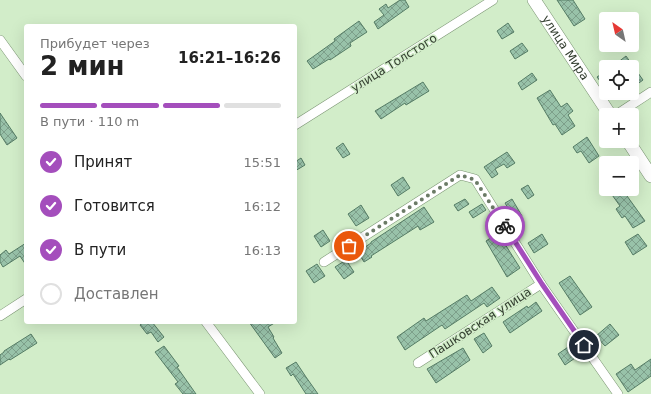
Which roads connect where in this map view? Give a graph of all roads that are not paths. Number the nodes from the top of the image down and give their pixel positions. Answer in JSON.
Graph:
{"nodes":[{"id":1,"x":493,"y":0,"type":"edge"},
{"id":2,"x":534,"y":0,"type":"edge"},
{"id":3,"x":0,"y":40,"type":"edge"},
{"id":4,"x":24,"y":73,"type":"edge"},
{"id":5,"x":651,"y":92,"type":"edge"},
{"id":6,"x":605,"y":108,"type":"edge"},
{"id":7,"x":627,"y":108,"type":"edge"},
{"id":8,"x":297,"y":124,"type":"edge"},
{"id":9,"x":633,"y":148,"type":"edge"},
{"id":10,"x":651,"y":176,"type":"edge"},
{"id":11,"x":324,"y":262,"type":"dead end"},
{"id":12,"x":542,"y":284,"type":"junction"},
{"id":13,"x":24,"y":299,"type":"edge"},
{"id":14,"x":0,"y":316,"type":"edge"},
{"id":15,"x":208,"y":324,"type":"edge"},
{"id":16,"x":418,"y":363,"type":"dead end"},
{"id":17,"x":260,"y":394,"type":"edge"},
{"id":18,"x":618,"y":394,"type":"edge"}],
"edges":[{"from":1,"to":8,"type":"street","name":"улица Толстого"},
{"from":2,"to":6,"type":"main road","name":"улица Мира"},
{"from":3,"to":4,"type":"street"},
{"from":5,"to":7,"type":"street"},
{"from":9,"to":10,"type":"main road"},
{"from":11,"to":12,"type":"street","name":"Пашковская улица"},
{"from":12,"to":16,"type":"street","name":"Пашковская улица"},
{"from":12,"to":18,"type":"street","name":"Пашковская улица"},
{"from":13,"to":14,"type":"street"},
{"from":15,"to":17,"type":"street"}]}
